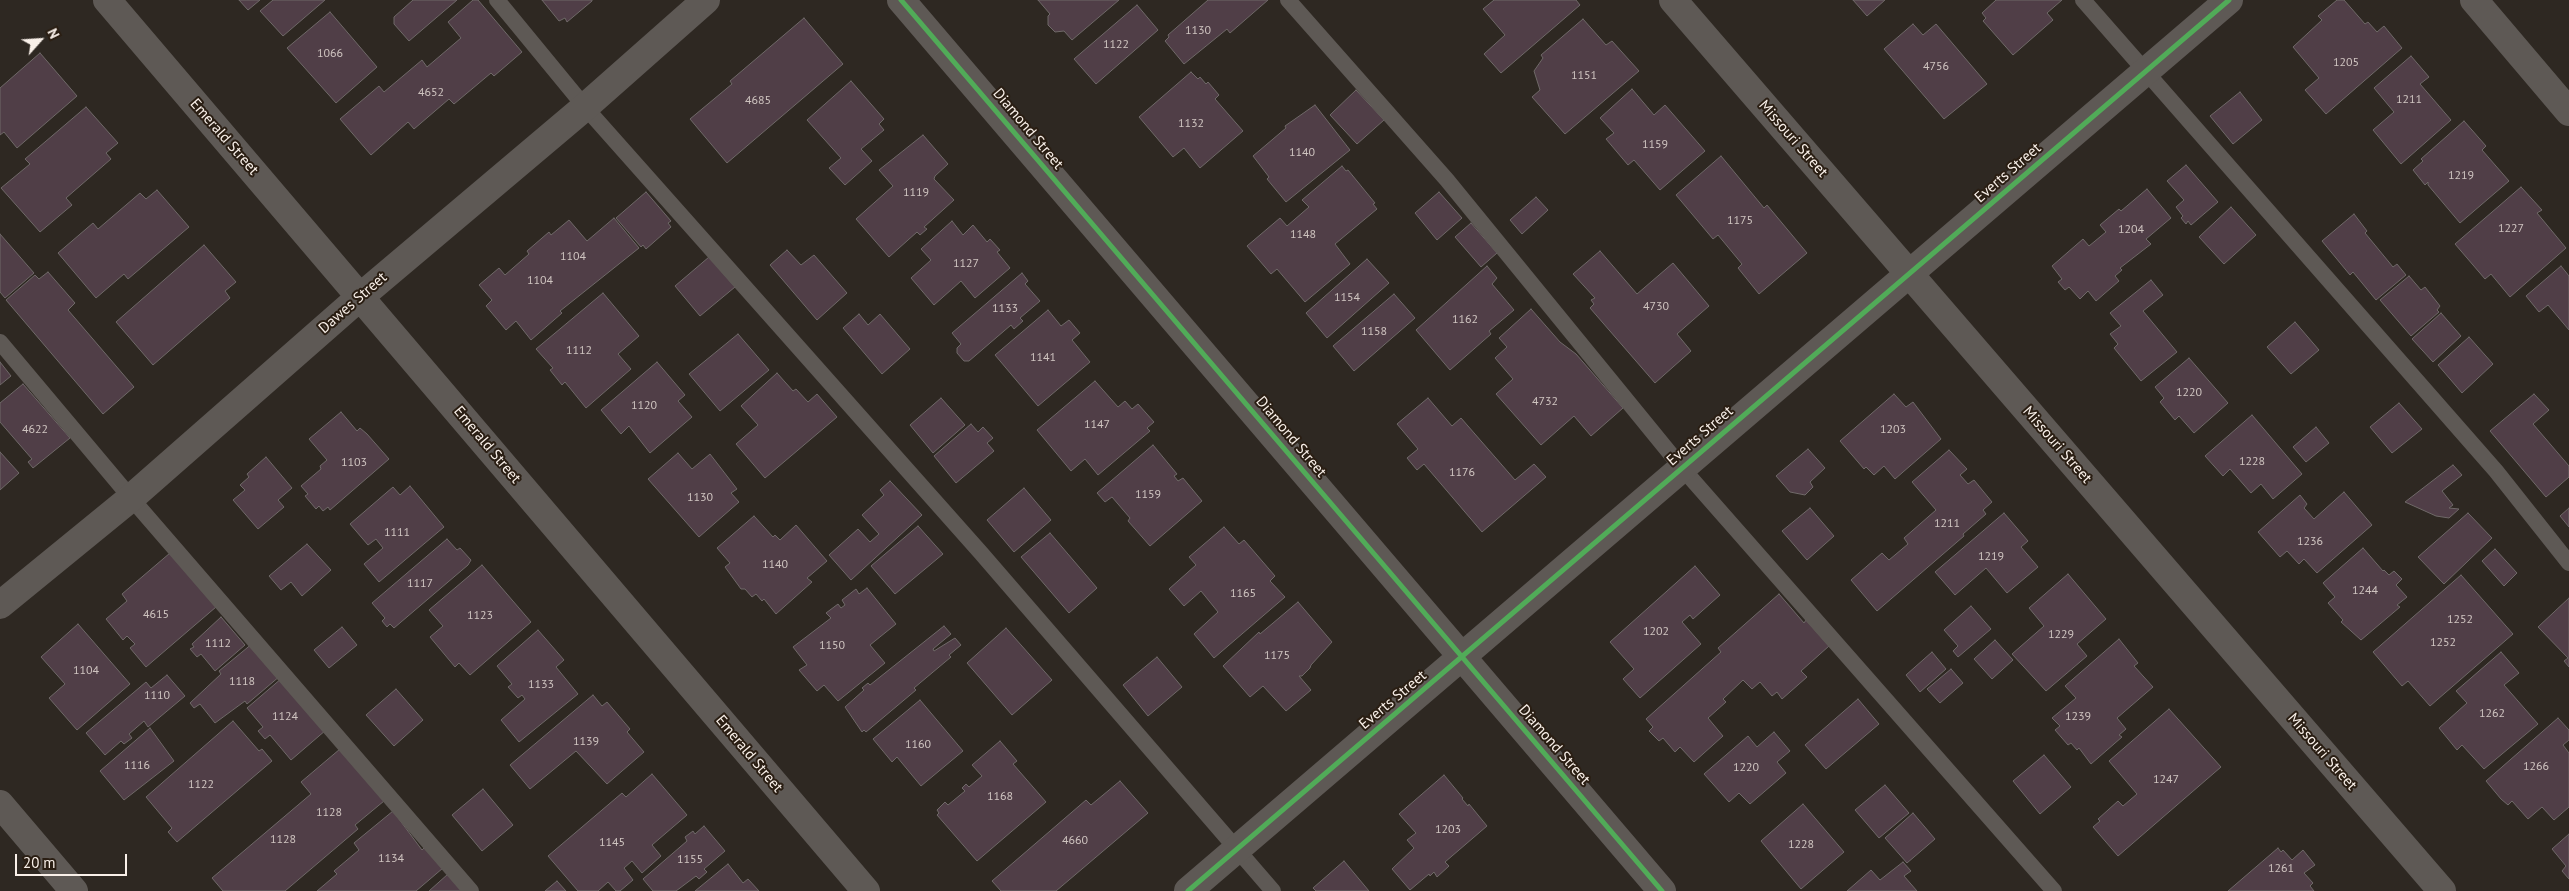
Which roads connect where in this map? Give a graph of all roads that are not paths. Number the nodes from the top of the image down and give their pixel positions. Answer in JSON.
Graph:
{"nodes":[{"id":1,"x":106,"y":0,"type":"edge"},
{"id":2,"x":497,"y":0,"type":"edge"},
{"id":3,"x":706,"y":0,"type":"edge"},
{"id":4,"x":901,"y":0,"type":"edge"},
{"id":5,"x":1288,"y":0,"type":"edge"},
{"id":6,"x":1673,"y":0,"type":"edge"},
{"id":7,"x":2083,"y":0,"type":"edge"},
{"id":8,"x":2229,"y":0,"type":"edge"},
{"id":9,"x":2474,"y":0,"type":"edge"},
{"id":10,"x":2145,"y":71,"type":"junction"},
{"id":11,"x":585,"y":107,"type":"junction"},
{"id":12,"x":2569,"y":112,"type":"edge"},
{"id":13,"x":1909,"y":274,"type":"junction"},
{"id":14,"x":360,"y":297,"type":"junction"},
{"id":15,"x":0,"y":342,"type":"edge"},
{"id":16,"x":1682,"y":468,"type":"junction"},
{"id":17,"x":130,"y":498,"type":"junction"},
{"id":18,"x":2569,"y":562,"type":"edge"},
{"id":19,"x":0,"y":604,"type":"edge"},
{"id":20,"x":1462,"y":657,"type":"junction"},
{"id":21,"x":0,"y":804,"type":"edge"},
{"id":22,"x":1238,"y":848,"type":"junction"},
{"id":23,"x":74,"y":891,"type":"edge"},
{"id":24,"x":471,"y":891,"type":"edge"},
{"id":25,"x":866,"y":891,"type":"edge"},
{"id":26,"x":1188,"y":891,"type":"edge"},
{"id":27,"x":1273,"y":891,"type":"edge"},
{"id":28,"x":1662,"y":891,"type":"edge"},
{"id":29,"x":2054,"y":891,"type":"edge"},
{"id":30,"x":2442,"y":891,"type":"edge"}],
"edges":[{"from":1,"to":14,"type":"street","name":"Emerald Street"},
{"from":2,"to":11,"type":"lane"},
{"from":3,"to":11,"type":"street","name":"Dawes Street"},
{"from":4,"to":20,"type":"street","name":"Diamond Street"},
{"from":5,"to":16,"type":"lane"},
{"from":6,"to":13,"type":"street","name":"Missouri Street"},
{"from":7,"to":10,"type":"lane"},
{"from":8,"to":10,"type":"street","name":"Everts Street"},
{"from":9,"to":12,"type":"street"},
{"from":10,"to":13,"type":"street","name":"Everts Street"},
{"from":10,"to":18,"type":"lane"},
{"from":11,"to":14,"type":"street","name":"Dawes Street"},
{"from":11,"to":22,"type":"lane"},
{"from":13,"to":16,"type":"street","name":"Everts Street"},
{"from":13,"to":30,"type":"street","name":"Missouri Street"},
{"from":14,"to":17,"type":"street","name":"Dawes Street"},
{"from":14,"to":25,"type":"street","name":"Emerald Street"},
{"from":15,"to":17,"type":"lane"},
{"from":16,"to":20,"type":"street","name":"Everts Street"},
{"from":16,"to":29,"type":"lane"},
{"from":17,"to":19,"type":"street","name":"Dawes Street"},
{"from":17,"to":24,"type":"lane"},
{"from":20,"to":22,"type":"street","name":"Everts Street"},
{"from":20,"to":28,"type":"street","name":"Diamond Street"},
{"from":21,"to":23,"type":"street"},
{"from":22,"to":26,"type":"street","name":"Everts Street"},
{"from":22,"to":27,"type":"lane"}]}
